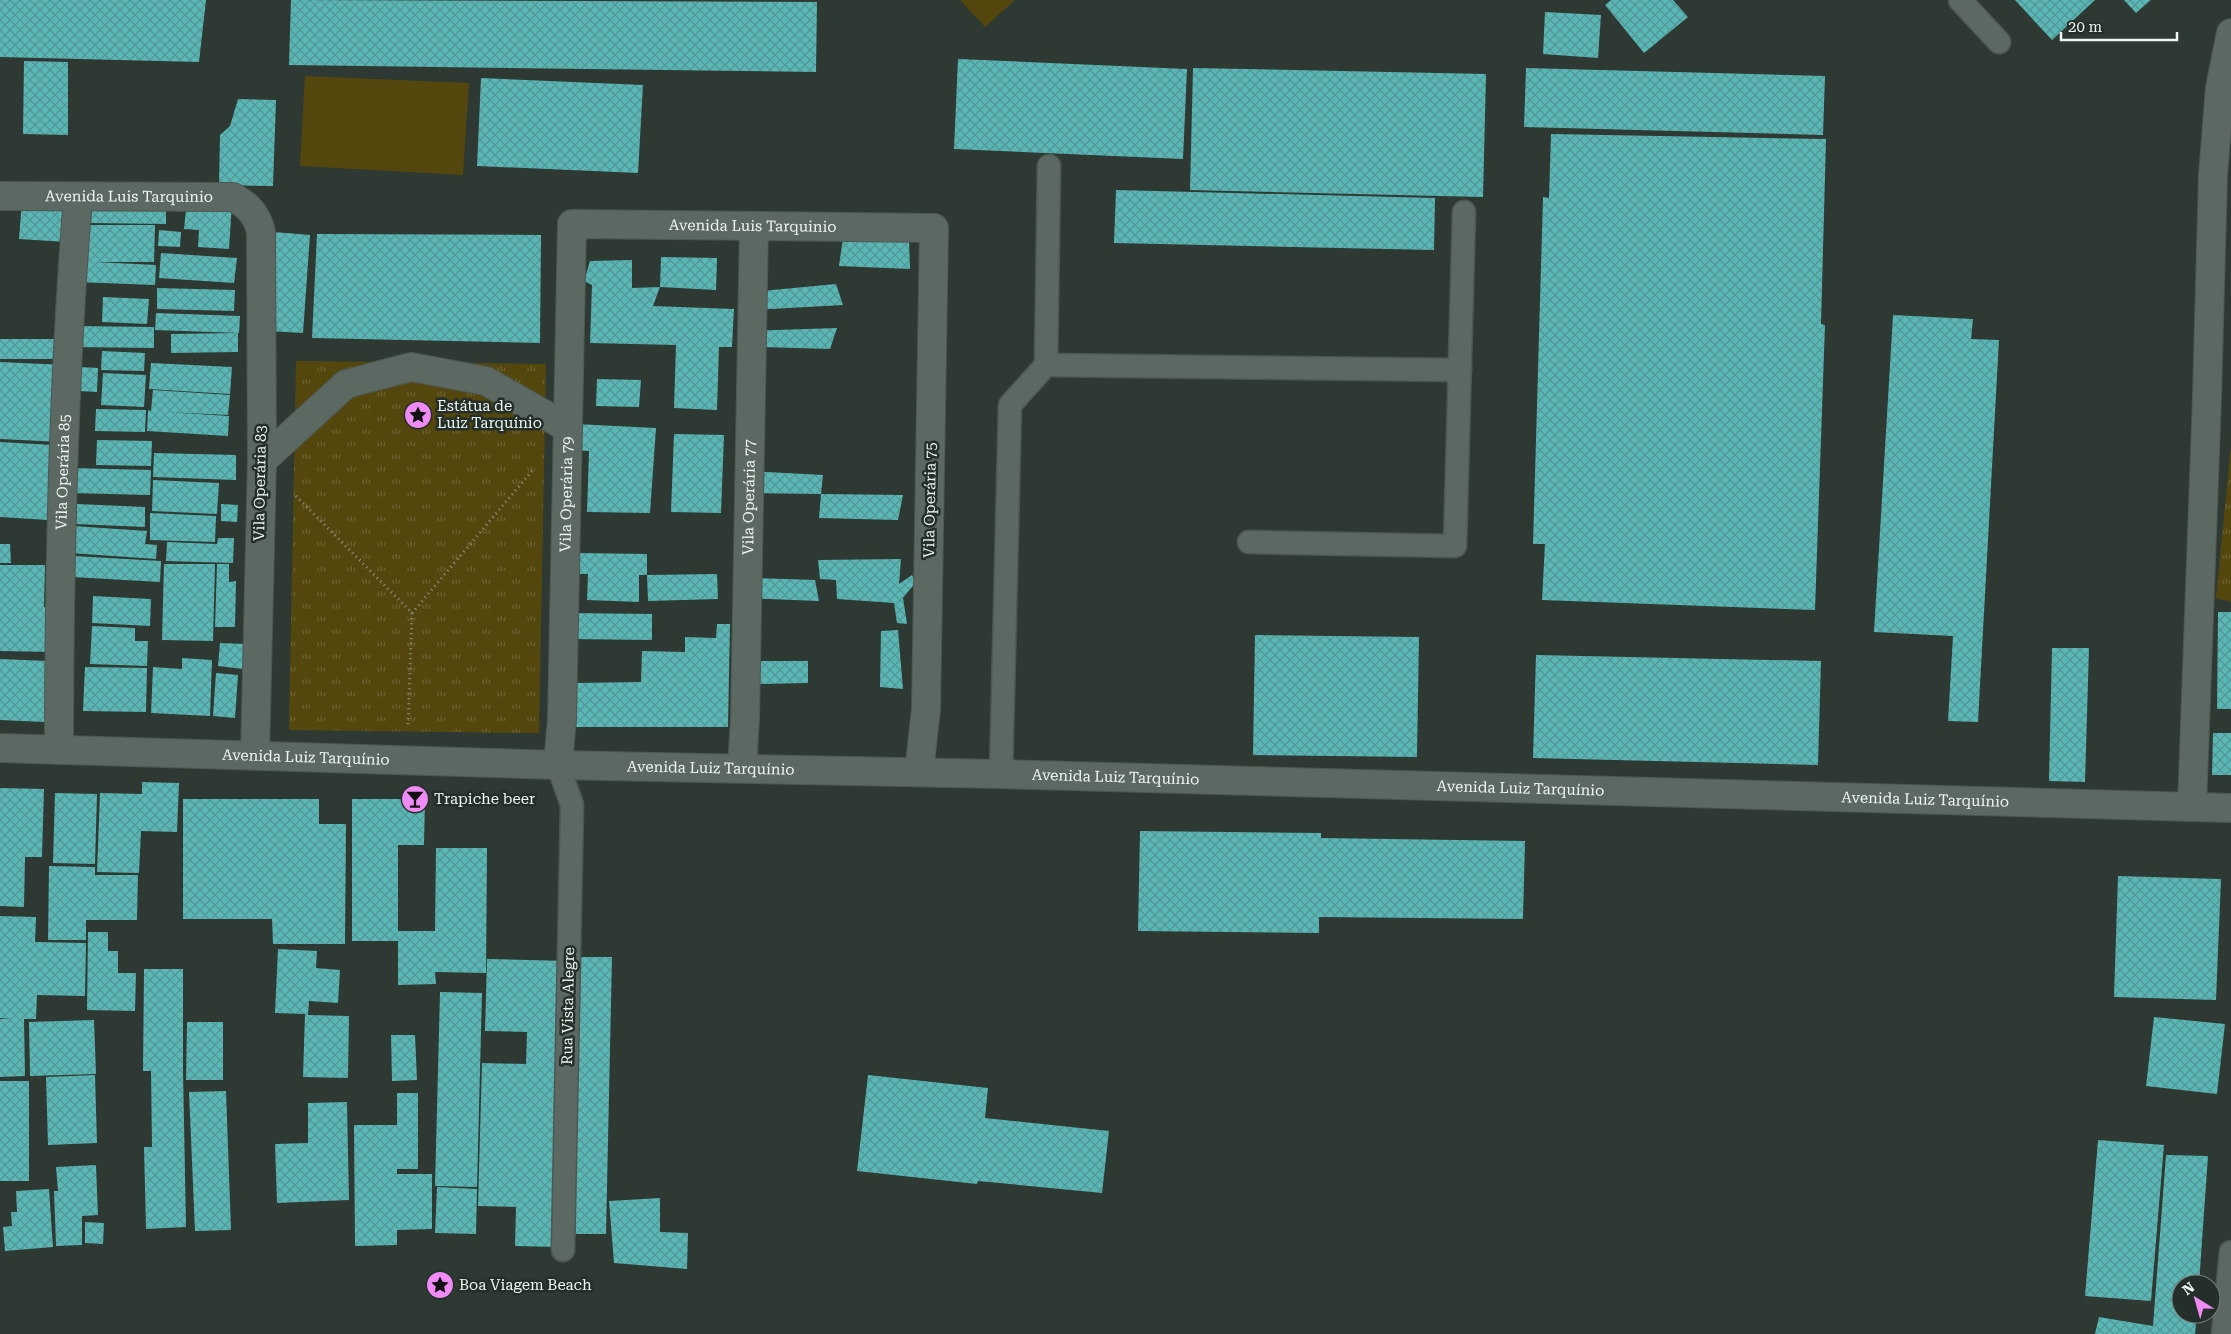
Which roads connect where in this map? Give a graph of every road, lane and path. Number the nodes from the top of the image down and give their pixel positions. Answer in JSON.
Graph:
{"nodes":[{"id":1,"x":1960,"y":0,"type":"edge"},
{"id":2,"x":2231,"y":33,"type":"edge"},
{"id":3,"x":1999,"y":42,"type":"dead end"},
{"id":4,"x":1049,"y":166,"type":"dead end"},
{"id":5,"x":0,"y":196,"type":"edge"},
{"id":6,"x":78,"y":197,"type":"junction"},
{"id":7,"x":253,"y":212,"type":"joint"},
{"id":8,"x":1464,"y":212,"type":"dead end"},
{"id":9,"x":572,"y":224,"type":"joint"},
{"id":10,"x":754,"y":227,"type":"junction"},
{"id":11,"x":934,"y":228,"type":"joint"},
{"id":12,"x":1046,"y":365,"type":"junction"},
{"id":13,"x":1460,"y":370,"type":"junction"},
{"id":14,"x":568,"y":428,"type":"junction"},
{"id":15,"x":262,"y":461,"type":"junction"},
{"id":16,"x":1249,"y":542,"type":"dead end"},
{"id":17,"x":412,"y":613,"type":"junction"},
{"id":18,"x":0,"y":748,"type":"edge"},
{"id":19,"x":59,"y":750,"type":"junction"},
{"id":20,"x":255,"y":755,"type":"junction"},
{"id":21,"x":407,"y":760,"type":"junction"},
{"id":22,"x":558,"y":765,"type":"junction"},
{"id":23,"x":742,"y":768,"type":"junction"},
{"id":24,"x":919,"y":772,"type":"junction"},
{"id":25,"x":1001,"y":774,"type":"junction"},
{"id":26,"x":2192,"y":806,"type":"junction"},
{"id":27,"x":2231,"y":808,"type":"edge"},
{"id":28,"x":563,"y":1250,"type":"dead end"},
{"id":29,"x":2231,"y":1252,"type":"edge"},
{"id":30,"x":2224,"y":1334,"type":"edge"}],
"edges":[{"from":1,"to":3,"type":"lane"},
{"from":2,"to":26,"type":"street"},
{"from":4,"to":12,"type":"lane"},
{"from":5,"to":6,"type":"street","name":"Avenida Luis Tarquinio"},
{"from":6,"to":7,"type":"street","name":"Avenida Luis Tarquinio"},
{"from":6,"to":19,"type":"street","name":"Vila Operária 85"},
{"from":7,"to":15,"type":"street","name":"Vila Operária 83"},
{"from":8,"to":13,"type":"lane"},
{"from":9,"to":10,"type":"street","name":"Avenida Luis Tarquinio"},
{"from":9,"to":14,"type":"street","name":"Vila Operária 79"},
{"from":10,"to":11,"type":"street","name":"Avenida Luis Tarquinio"},
{"from":10,"to":23,"type":"street","name":"Vila Operária 77"},
{"from":11,"to":24,"type":"street","name":"Vila Operária 75"},
{"from":12,"to":13,"type":"lane"},
{"from":12,"to":25,"type":"lane"},
{"from":13,"to":16,"type":"lane"},
{"from":14,"to":15,"type":"street"},
{"from":14,"to":17,"type":"path"},
{"from":14,"to":22,"type":"street","name":"Vila Operária 79"},
{"from":15,"to":17,"type":"path"},
{"from":15,"to":20,"type":"street","name":"Vila Operária 83"},
{"from":17,"to":21,"type":"path"},
{"from":18,"to":19,"type":"street","name":"Avenida Luiz Tarquínio"},
{"from":19,"to":20,"type":"street","name":"Avenida Luiz Tarquínio"},
{"from":20,"to":21,"type":"street","name":"Avenida Luiz Tarquínio"},
{"from":21,"to":22,"type":"street","name":"Avenida Luiz Tarquínio"},
{"from":22,"to":23,"type":"street","name":"Avenida Luiz Tarquínio"},
{"from":22,"to":28,"type":"lane","name":"Rua Vista Alegre"},
{"from":23,"to":24,"type":"street","name":"Avenida Luiz Tarquínio"},
{"from":24,"to":25,"type":"street","name":"Avenida Luiz Tarquínio"},
{"from":25,"to":26,"type":"street","name":"Avenida Luiz Tarquínio"},
{"from":26,"to":27,"type":"street","name":"Avenida Luiz Tarquínio"},
{"from":29,"to":30,"type":"lane"}]}
